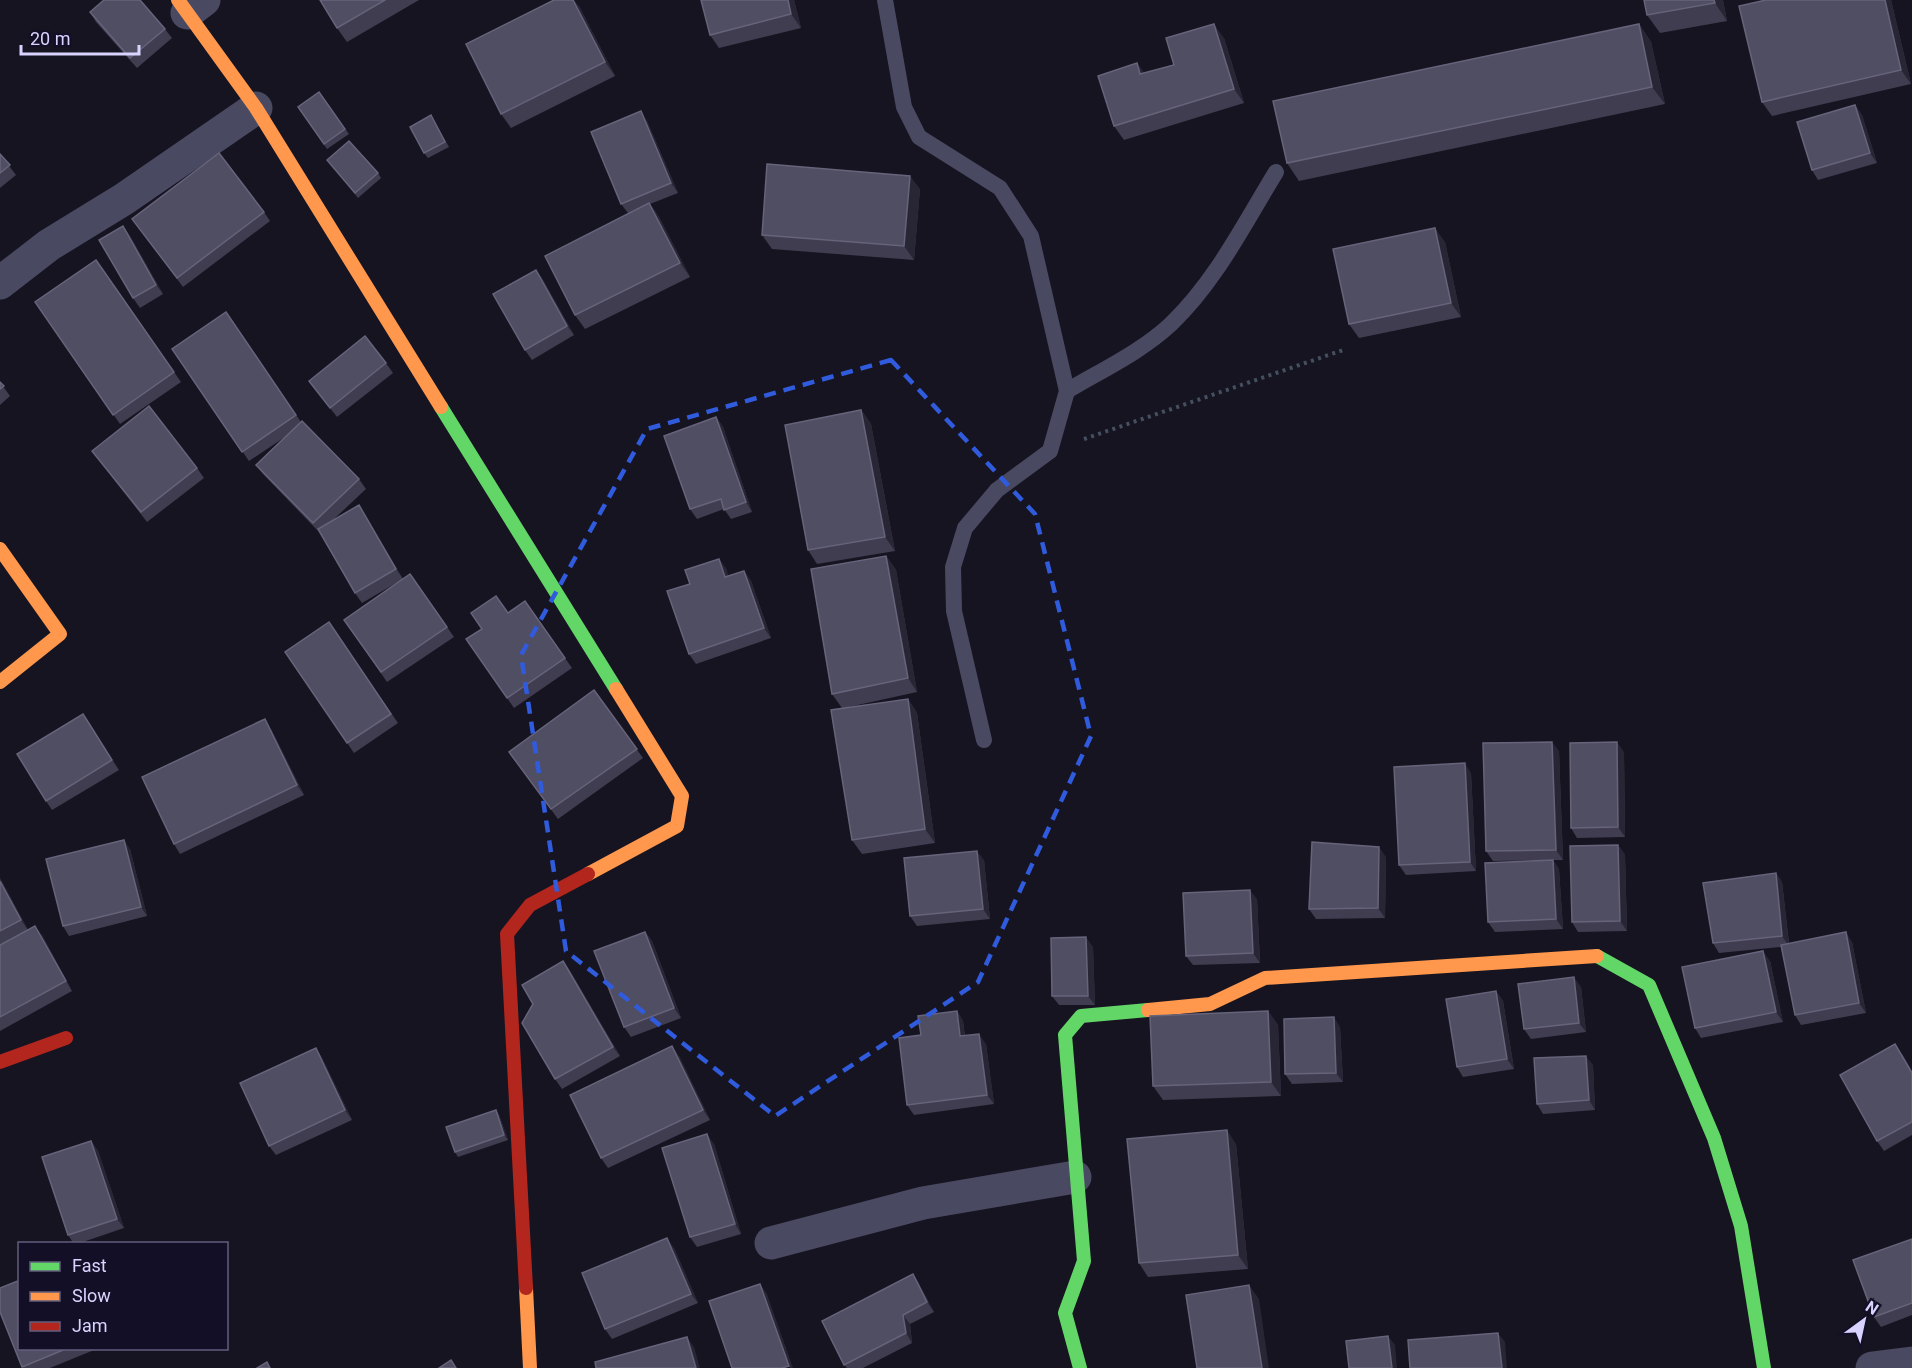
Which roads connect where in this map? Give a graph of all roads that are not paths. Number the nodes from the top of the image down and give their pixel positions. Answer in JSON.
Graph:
{"nodes":[{"id":1,"x":885,"y":0,"type":"edge"},
{"id":2,"x":190,"y":4,"type":"edge"},
{"id":3,"x":256,"y":108,"type":"junction"},
{"id":4,"x":1276,"y":172,"type":"dead end"},
{"id":5,"x":0,"y":283,"type":"edge"},
{"id":6,"x":1067,"y":391,"type":"junction"},
{"id":7,"x":0,"y":549,"type":"edge"},
{"id":8,"x":0,"y":682,"type":"edge"},
{"id":9,"x":984,"y":740,"type":"dead end"},
{"id":10,"x":66,"y":1038,"type":"dead end"},
{"id":11,"x":0,"y":1062,"type":"edge"},
{"id":12,"x":1076,"y":1177,"type":"junction"},
{"id":13,"x":771,"y":1243,"type":"dead end"},
{"id":14,"x":1912,"y":1363,"type":"edge"},
{"id":15,"x":530,"y":1368,"type":"edge"},
{"id":16,"x":1080,"y":1368,"type":"edge"},
{"id":17,"x":1764,"y":1368,"type":"edge"},
{"id":18,"x":1872,"y":1368,"type":"edge"}],
"edges":[{"from":1,"to":6,"type":"lane"},
{"from":2,"to":3,"type":"street"},
{"from":3,"to":5,"type":"street"},
{"from":3,"to":15,"type":"street"},
{"from":4,"to":6,"type":"lane"},
{"from":6,"to":9,"type":"lane"},
{"from":7,"to":8,"type":"street"},
{"from":10,"to":11,"type":"street"},
{"from":12,"to":13,"type":"street"},
{"from":12,"to":16,"type":"street"},
{"from":12,"to":17,"type":"street"},
{"from":14,"to":18,"type":"street"}]}
